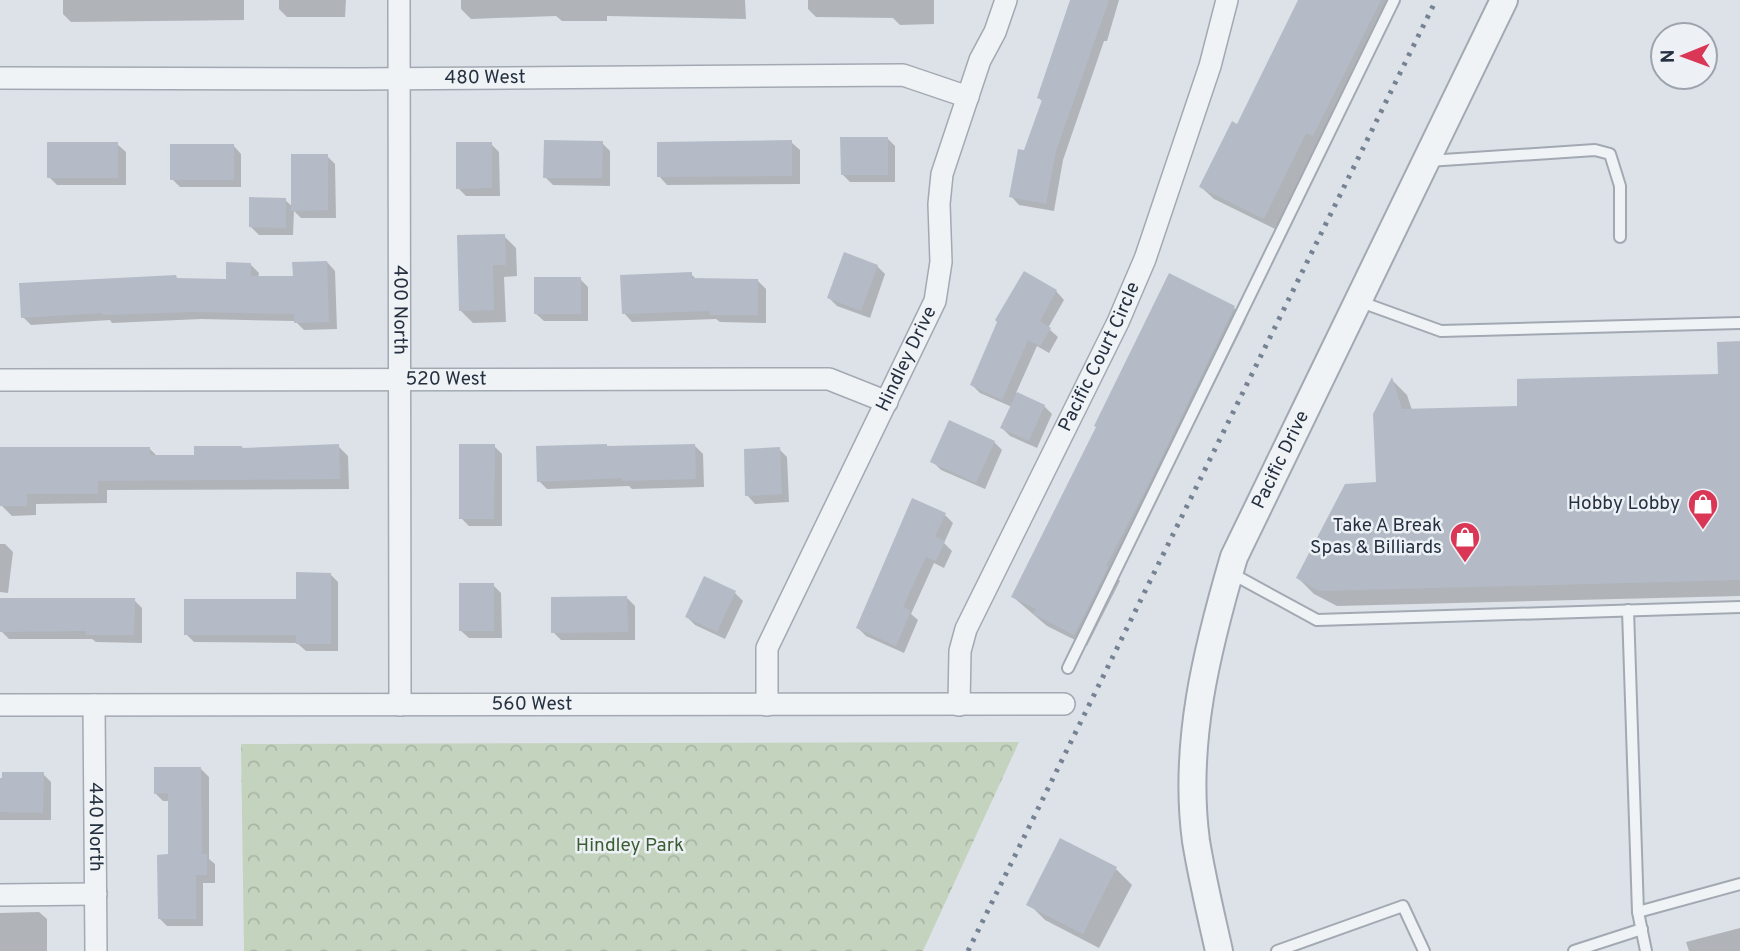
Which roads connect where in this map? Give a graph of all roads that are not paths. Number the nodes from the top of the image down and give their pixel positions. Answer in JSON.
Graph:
{"nodes":[{"id":1,"x":399,"y":0,"type":"edge"},
{"id":2,"x":1006,"y":0,"type":"edge"},
{"id":3,"x":1227,"y":0,"type":"edge"},
{"id":4,"x":1394,"y":0,"type":"edge"},
{"id":5,"x":1504,"y":0,"type":"edge"},
{"id":6,"x":399,"y":77,"type":"junction"},
{"id":7,"x":0,"y":78,"type":"edge"},
{"id":8,"x":968,"y":97,"type":"junction"},
{"id":9,"x":1426,"y":162,"type":"junction"},
{"id":10,"x":1620,"y":237,"type":"dead end"},
{"id":11,"x":1358,"y":301,"type":"junction"},
{"id":12,"x":1740,"y":323,"type":"edge"},
{"id":13,"x":0,"y":380,"type":"edge"},
{"id":14,"x":400,"y":380,"type":"junction"},
{"id":15,"x":887,"y":402,"type":"junction"},
{"id":16,"x":1229,"y":572,"type":"junction"},
{"id":17,"x":1740,"y":607,"type":"edge"},
{"id":18,"x":1628,"y":610,"type":"junction"},
{"id":19,"x":1068,"y":668,"type":"dead end"},
{"id":20,"x":1064,"y":704,"type":"dead end"},
{"id":21,"x":0,"y":705,"type":"edge"},
{"id":22,"x":94,"y":705,"type":"junction"},
{"id":23,"x":400,"y":705,"type":"junction"},
{"id":24,"x":767,"y":705,"type":"junction"},
{"id":25,"x":959,"y":705,"type":"junction"},
{"id":26,"x":1740,"y":884,"type":"edge"},
{"id":27,"x":96,"y":894,"type":"junction"},
{"id":28,"x":0,"y":895,"type":"edge"},
{"id":29,"x":1638,"y":912,"type":"junction"},
{"id":30,"x":1642,"y":929,"type":"junction"},
{"id":31,"x":1590,"y":948,"type":"edge"},
{"id":32,"x":96,"y":951,"type":"edge"},
{"id":33,"x":1219,"y":951,"type":"edge"},
{"id":34,"x":1277,"y":951,"type":"edge"},
{"id":35,"x":1424,"y":951,"type":"edge"},
{"id":36,"x":1574,"y":951,"type":"edge"},
{"id":37,"x":1646,"y":951,"type":"edge"}],
"edges":[{"from":1,"to":6,"type":"street","name":"400 North"},
{"from":2,"to":8,"type":"street","name":"Hindley Drive"},
{"from":3,"to":25,"type":"street","name":"Pacific Court Circle"},
{"from":4,"to":19,"type":"lane"},
{"from":5,"to":9,"type":"street","name":"Pacific Drive"},
{"from":6,"to":7,"type":"street","name":"480 West"},
{"from":6,"to":8,"type":"street","name":"480 West"},
{"from":6,"to":14,"type":"street","name":"400 North"},
{"from":8,"to":15,"type":"street","name":"Hindley Drive"},
{"from":9,"to":10,"type":"lane"},
{"from":9,"to":11,"type":"street","name":"Pacific Drive"},
{"from":11,"to":12,"type":"lane"},
{"from":11,"to":16,"type":"street","name":"Pacific Drive"},
{"from":13,"to":14,"type":"street","name":"520 West"},
{"from":14,"to":15,"type":"street","name":"520 West"},
{"from":14,"to":23,"type":"street","name":"400 North"},
{"from":15,"to":24,"type":"street","name":"Hindley Drive"},
{"from":16,"to":18,"type":"lane"},
{"from":16,"to":33,"type":"street","name":"Pacific Drive"},
{"from":17,"to":18,"type":"lane"},
{"from":18,"to":29,"type":"lane"},
{"from":20,"to":25,"type":"street","name":"560 West"},
{"from":21,"to":22,"type":"street","name":"560 West"},
{"from":22,"to":23,"type":"street","name":"560 West"},
{"from":22,"to":27,"type":"street","name":"440 North"},
{"from":23,"to":24,"type":"street","name":"560 West"},
{"from":24,"to":25,"type":"street","name":"560 West"},
{"from":26,"to":29,"type":"lane"},
{"from":27,"to":28,"type":"street"},
{"from":27,"to":32,"type":"street","name":"440 North"},
{"from":29,"to":30,"type":"lane"},
{"from":30,"to":31,"type":"lane"},
{"from":30,"to":37,"type":"lane"},
{"from":31,"to":36,"type":"lane"},
{"from":34,"to":35,"type":"lane"}]}
